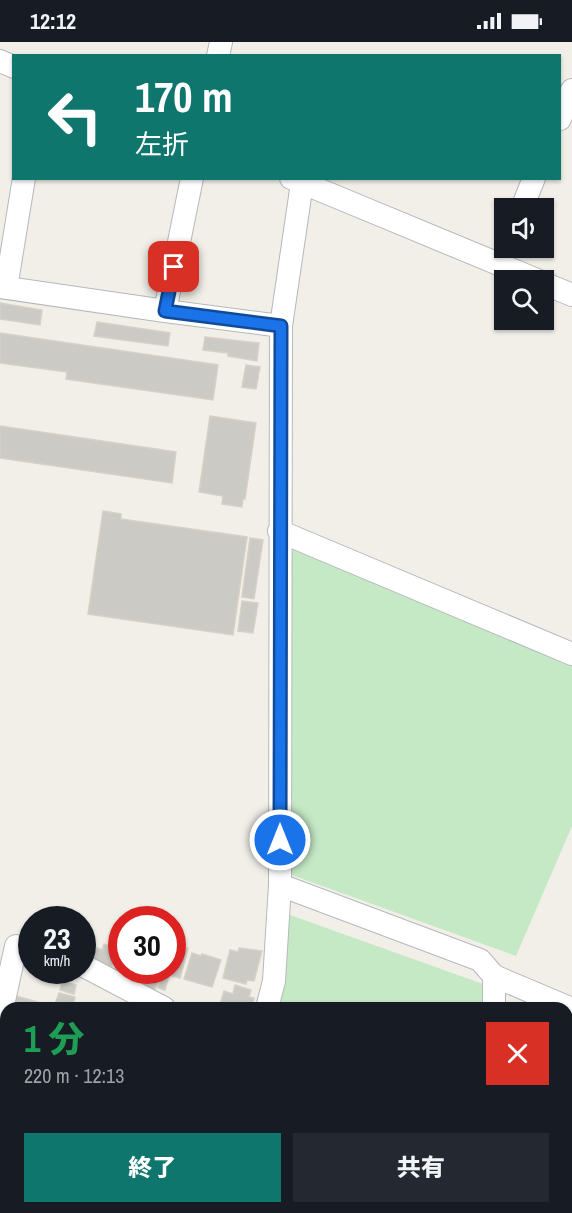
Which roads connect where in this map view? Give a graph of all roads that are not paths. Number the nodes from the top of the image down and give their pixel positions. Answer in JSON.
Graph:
{"nodes":[{"id":1,"x":572,"y":90,"type":"edge"},
{"id":2,"x":561,"y":117,"type":"edge"},
{"id":3,"x":192,"y":180,"type":"edge"},
{"id":4,"x":533,"y":180,"type":"edge"},
{"id":5,"x":296,"y":181,"type":"edge"},
{"id":6,"x":15,"y":188,"type":"edge"},
{"id":7,"x":526,"y":198,"type":"edge"},
{"id":8,"x":494,"y":253,"type":"edge"},
{"id":9,"x":505,"y":258,"type":"edge"},
{"id":10,"x":522,"y":270,"type":"edge"},
{"id":11,"x":3,"y":287,"type":"edge"},
{"id":12,"x":554,"y":288,"type":"edge"},
{"id":13,"x":572,"y":295,"type":"edge"},
{"id":14,"x":165,"y":311,"type":"junction"},
{"id":15,"x":281,"y":326,"type":"junction"},
{"id":16,"x":279,"y":531,"type":"junction"},
{"id":17,"x":572,"y":654,"type":"edge"},
{"id":18,"x":280,"y":885,"type":"junction"},
{"id":19,"x":16,"y":946,"type":"edge"},
{"id":20,"x":96,"y":972,"type":"edge"},
{"id":21,"x":494,"y":976,"type":"junction"},
{"id":22,"x":4,"y":1002,"type":"edge"},
{"id":23,"x":153,"y":1002,"type":"edge"},
{"id":24,"x":269,"y":1002,"type":"edge"},
{"id":25,"x":494,"y":1002,"type":"edge"},
{"id":26,"x":555,"y":1002,"type":"edge"}],
"edges":[{"from":1,"to":2,"type":"street"},
{"from":3,"to":14,"type":"street"},
{"from":4,"to":7,"type":"street"},
{"from":5,"to":8,"type":"street"},
{"from":5,"to":15,"type":"street"},
{"from":6,"to":11,"type":"street"},
{"from":9,"to":10,"type":"street"},
{"from":11,"to":14,"type":"street"},
{"from":12,"to":13,"type":"street"},
{"from":14,"to":15,"type":"street"},
{"from":15,"to":16,"type":"street"},
{"from":16,"to":17,"type":"street"},
{"from":16,"to":18,"type":"street"},
{"from":18,"to":21,"type":"street"},
{"from":18,"to":24,"type":"street"},
{"from":19,"to":22,"type":"street"},
{"from":20,"to":23,"type":"street"},
{"from":21,"to":25,"type":"street"},
{"from":21,"to":26,"type":"street"}]}
